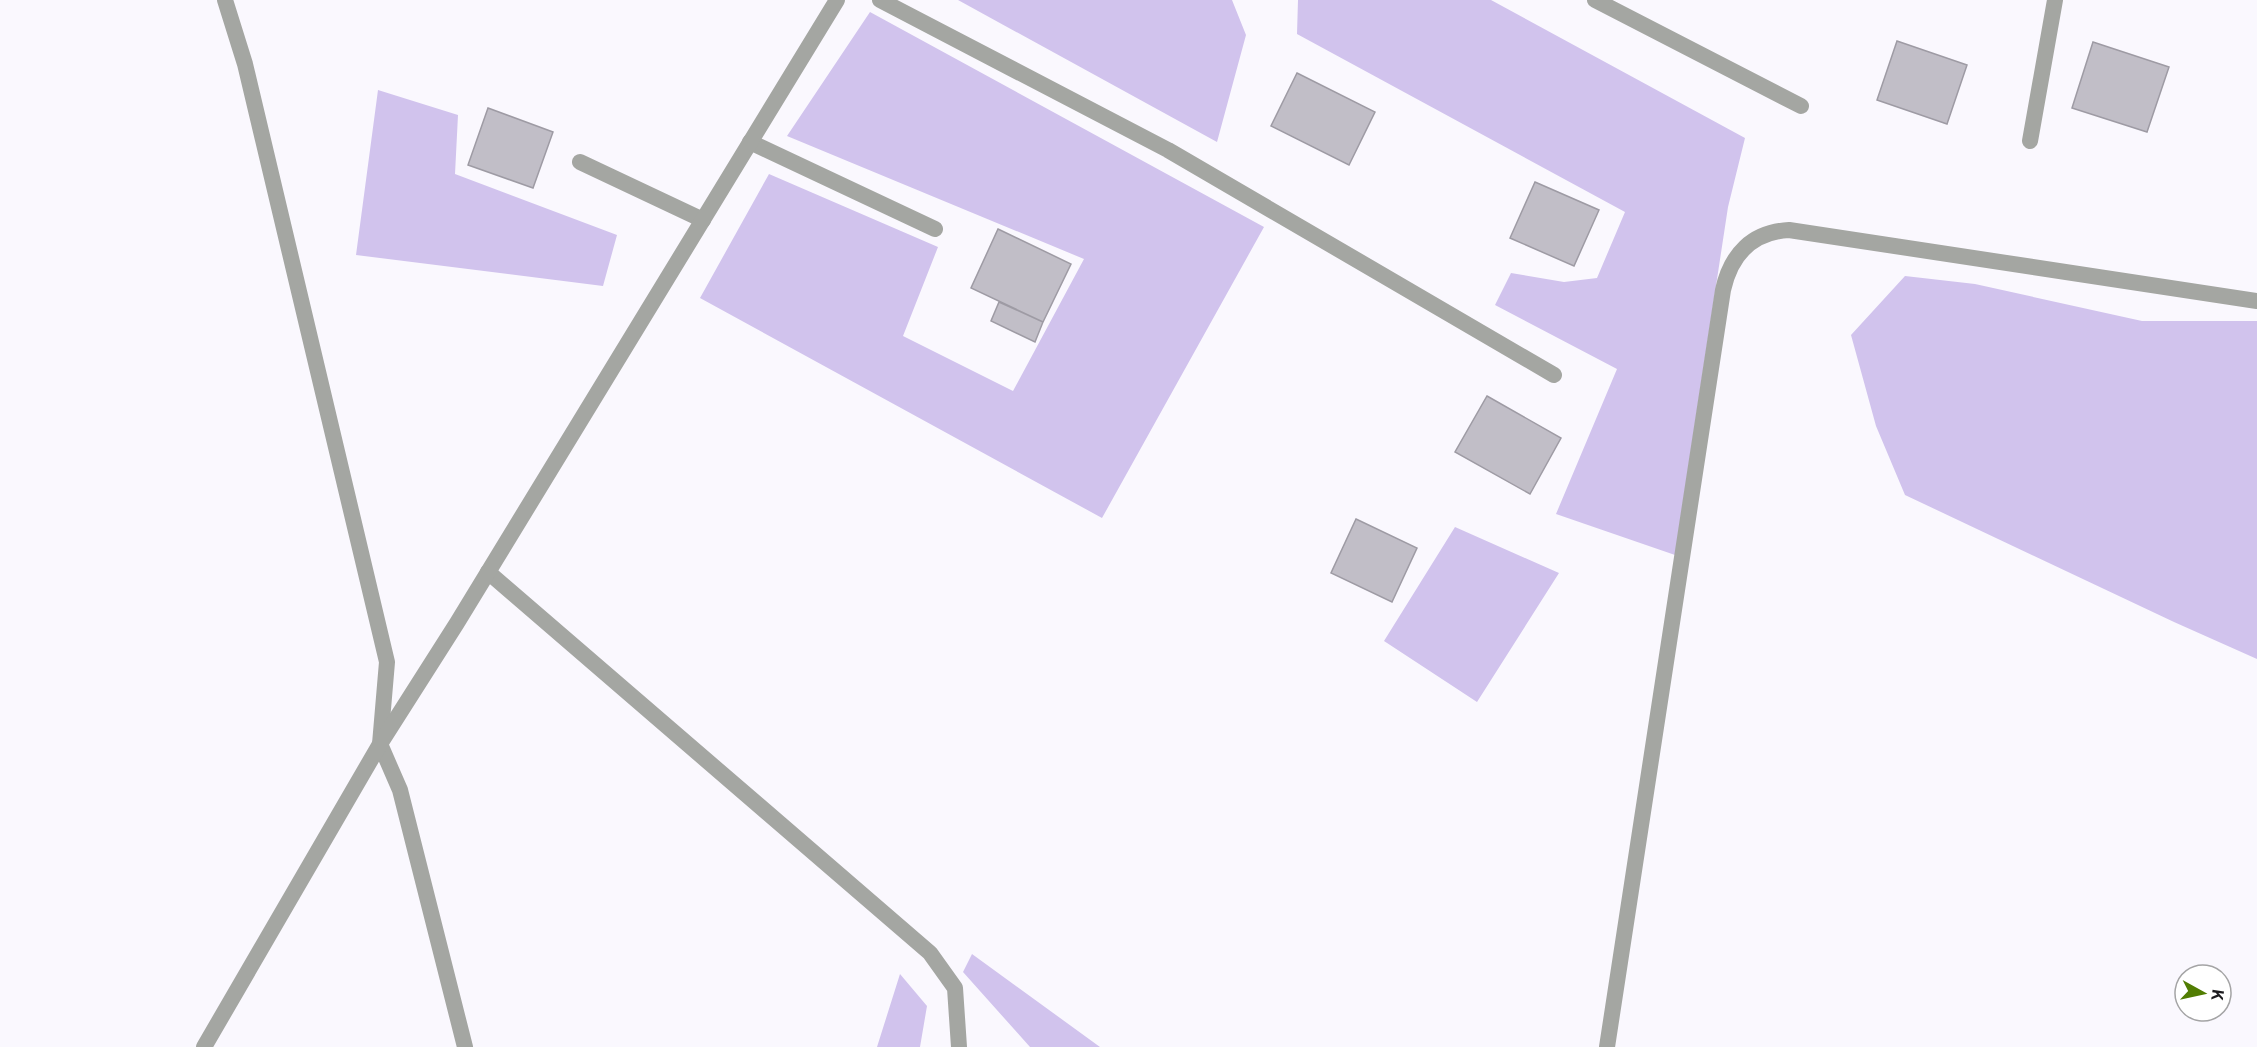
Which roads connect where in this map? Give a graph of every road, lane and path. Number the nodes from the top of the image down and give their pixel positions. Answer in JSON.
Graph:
{"nodes":[{"id":1,"x":225,"y":0,"type":"edge"},
{"id":2,"x":880,"y":0,"type":"edge"},
{"id":3,"x":1595,"y":0,"type":"edge"},
{"id":4,"x":2055,"y":0,"type":"edge"},
{"id":5,"x":833,"y":1,"type":"edge"},
{"id":6,"x":1801,"y":106,"type":"dead end"},
{"id":7,"x":2030,"y":141,"type":"dead end"},
{"id":8,"x":750,"y":142,"type":"junction"},
{"id":9,"x":580,"y":162,"type":"dead end"},
{"id":10,"x":703,"y":220,"type":"junction"},
{"id":11,"x":935,"y":229,"type":"dead end"},
{"id":12,"x":2257,"y":302,"type":"edge"},
{"id":13,"x":1554,"y":375,"type":"dead end"},
{"id":14,"x":488,"y":572,"type":"junction"},
{"id":15,"x":380,"y":744,"type":"junction"},
{"id":16,"x":204,"y":1047,"type":"edge"},
{"id":17,"x":465,"y":1047,"type":"edge"},
{"id":18,"x":958,"y":1047,"type":"edge"},
{"id":19,"x":1607,"y":1047,"type":"edge"}],
"edges":[{"from":1,"to":15,"type":"street"},
{"from":2,"to":13,"type":"street"},
{"from":3,"to":6,"type":"street"},
{"from":4,"to":7,"type":"street"},
{"from":5,"to":8,"type":"street"},
{"from":8,"to":10,"type":"street"},
{"from":8,"to":11,"type":"street"},
{"from":9,"to":10,"type":"street"},
{"from":10,"to":14,"type":"street"},
{"from":12,"to":19,"type":"street"},
{"from":14,"to":15,"type":"street"},
{"from":14,"to":18,"type":"street"},
{"from":15,"to":16,"type":"street"},
{"from":15,"to":17,"type":"street"}]}
